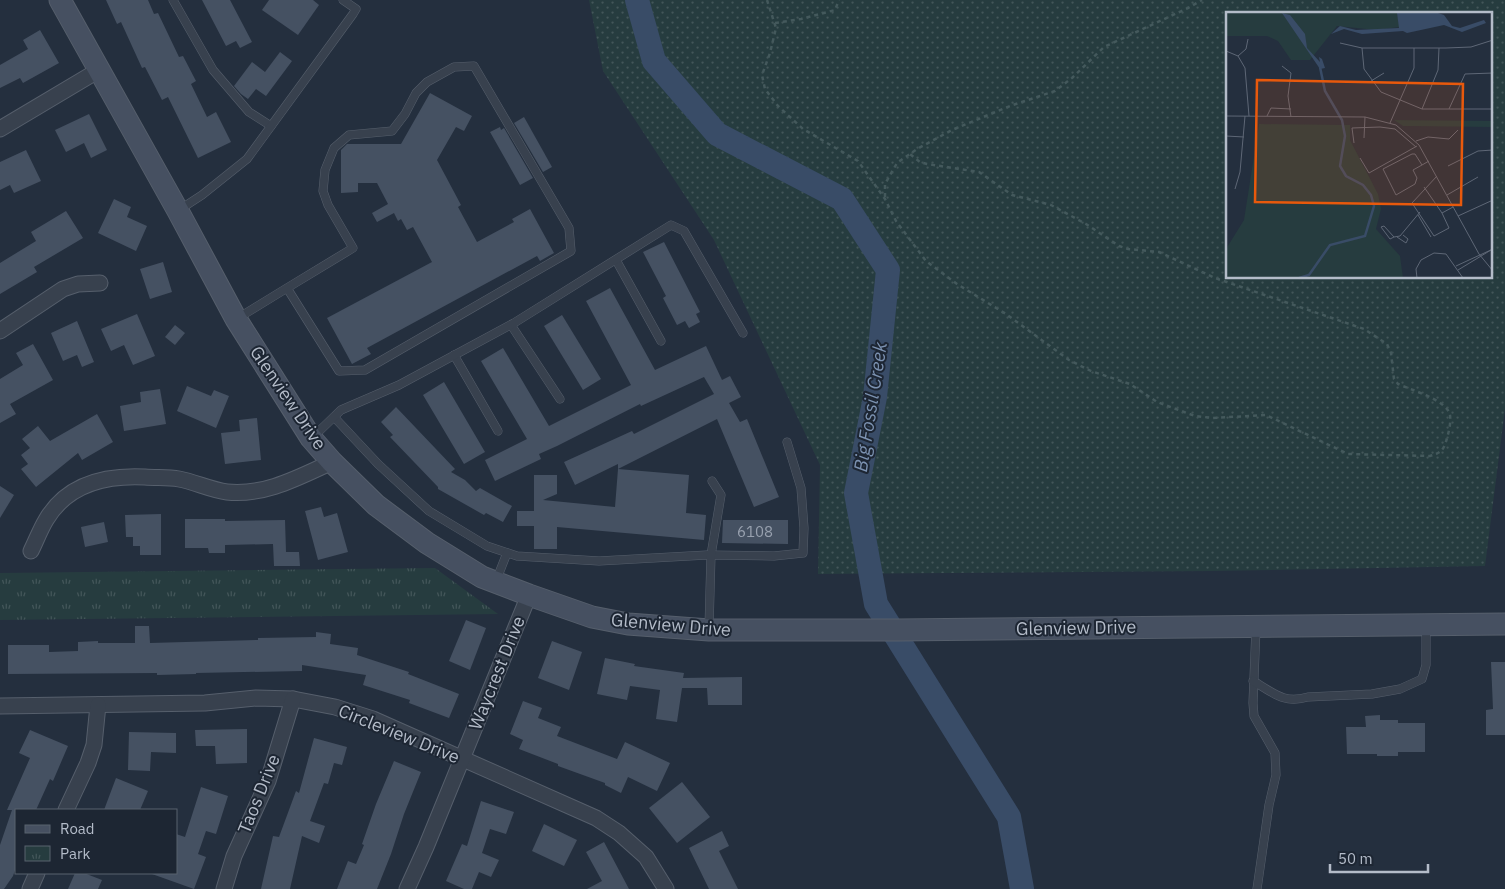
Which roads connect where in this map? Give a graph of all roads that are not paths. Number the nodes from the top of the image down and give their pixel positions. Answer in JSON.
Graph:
{"nodes":[{"id":1,"x":60,"y":0,"type":"edge"},
{"id":2,"x":173,"y":0,"type":"edge"},
{"id":3,"x":343,"y":0,"type":"edge"},
{"id":4,"x":99,"y":70,"type":"junction"},
{"id":5,"x":271,"y":126,"type":"junction"},
{"id":6,"x":0,"y":128,"type":"edge"},
{"id":7,"x":178,"y":211,"type":"junction"},
{"id":8,"x":616,"y":260,"type":"junction"},
{"id":9,"x":100,"y":283,"type":"dead end"},
{"id":10,"x":288,"y":288,"type":"junction"},
{"id":11,"x":236,"y":319,"type":"junction"},
{"id":12,"x":511,"y":325,"type":"junction"},
{"id":13,"x":0,"y":331,"type":"edge"},
{"id":14,"x":743,"y":333,"type":"dead end"},
{"id":15,"x":660,"y":341,"type":"dead end"},
{"id":16,"x":454,"y":355,"type":"junction"},
{"id":17,"x":560,"y":400,"type":"dead end"},
{"id":18,"x":334,"y":417,"type":"junction"},
{"id":19,"x":498,"y":431,"type":"dead end"},
{"id":20,"x":312,"y":438,"type":"junction"},
{"id":21,"x":787,"y":442,"type":"dead end"},
{"id":22,"x":332,"y":462,"type":"junction"},
{"id":23,"x":712,"y":482,"type":"dead end"},
{"id":24,"x":31,"y":551,"type":"dead end"},
{"id":25,"x":507,"y":553,"type":"junction"},
{"id":26,"x":711,"y":555,"type":"junction"},
{"id":27,"x":495,"y":583,"type":"junction"},
{"id":28,"x":529,"y":595,"type":"junction"},
{"id":29,"x":1426,"y":624,"type":"junction"},
{"id":30,"x":1505,"y":624,"type":"edge"},
{"id":31,"x":1256,"y":626,"type":"junction"},
{"id":32,"x":709,"y":630,"type":"junction"},
{"id":33,"x":1254,"y":681,"type":"junction"},
{"id":34,"x":293,"y":699,"type":"junction"},
{"id":35,"x":98,"y":705,"type":"junction"},
{"id":36,"x":0,"y":706,"type":"edge"},
{"id":37,"x":462,"y":758,"type":"junction"},
{"id":38,"x":66,"y":809,"type":"edge"},
{"id":39,"x":37,"y":874,"type":"edge"},
{"id":40,"x":30,"y":889,"type":"edge"},
{"id":41,"x":224,"y":889,"type":"edge"},
{"id":42,"x":407,"y":889,"type":"edge"},
{"id":43,"x":666,"y":889,"type":"edge"},
{"id":44,"x":1257,"y":889,"type":"edge"}],
"edges":[{"from":1,"to":4,"type":"main road","name":"Glenview Drive"},
{"from":2,"to":5,"type":"lane"},
{"from":3,"to":5,"type":"lane"},
{"from":4,"to":6,"type":"street"},
{"from":4,"to":7,"type":"main road","name":"Glenview Drive"},
{"from":5,"to":7,"type":"lane"},
{"from":7,"to":11,"type":"main road","name":"Glenview Drive"},
{"from":8,"to":12,"type":"lane"},
{"from":8,"to":14,"type":"lane"},
{"from":8,"to":15,"type":"lane"},
{"from":9,"to":13,"type":"street"},
{"from":10,"to":10,"type":"lane"},
{"from":10,"to":11,"type":"lane"},
{"from":11,"to":20,"type":"main road","name":"Glenview Drive"},
{"from":12,"to":16,"type":"lane"},
{"from":12,"to":17,"type":"lane"},
{"from":16,"to":18,"type":"lane"},
{"from":16,"to":19,"type":"lane"},
{"from":18,"to":20,"type":"lane"},
{"from":18,"to":25,"type":"lane"},
{"from":20,"to":22,"type":"main road","name":"Glenview Drive"},
{"from":21,"to":26,"type":"lane"},
{"from":22,"to":24,"type":"street"},
{"from":22,"to":27,"type":"main road","name":"Glenview Drive"},
{"from":23,"to":26,"type":"lane"},
{"from":25,"to":26,"type":"lane"},
{"from":25,"to":27,"type":"lane"},
{"from":26,"to":32,"type":"lane"},
{"from":27,"to":28,"type":"main road","name":"Glenview Drive"},
{"from":28,"to":32,"type":"main road","name":"Glenview Drive"},
{"from":28,"to":37,"type":"street","name":"Waycrest Drive"},
{"from":29,"to":30,"type":"main road","name":"Glenview Drive"},
{"from":29,"to":31,"type":"main road","name":"Glenview Drive"},
{"from":29,"to":33,"type":"lane"},
{"from":31,"to":32,"type":"main road","name":"Glenview Drive"},
{"from":31,"to":33,"type":"lane"},
{"from":33,"to":44,"type":"lane"},
{"from":34,"to":35,"type":"street","name":"Circleview Drive"},
{"from":34,"to":37,"type":"street","name":"Circleview Drive"},
{"from":34,"to":41,"type":"street","name":"Taos Drive"},
{"from":35,"to":36,"type":"street","name":"Circleview Drive"},
{"from":35,"to":38,"type":"street"},
{"from":37,"to":42,"type":"street","name":"Waycrest Drive"},
{"from":37,"to":43,"type":"street","name":"Circleview Drive"},
{"from":39,"to":40,"type":"street"}]}
